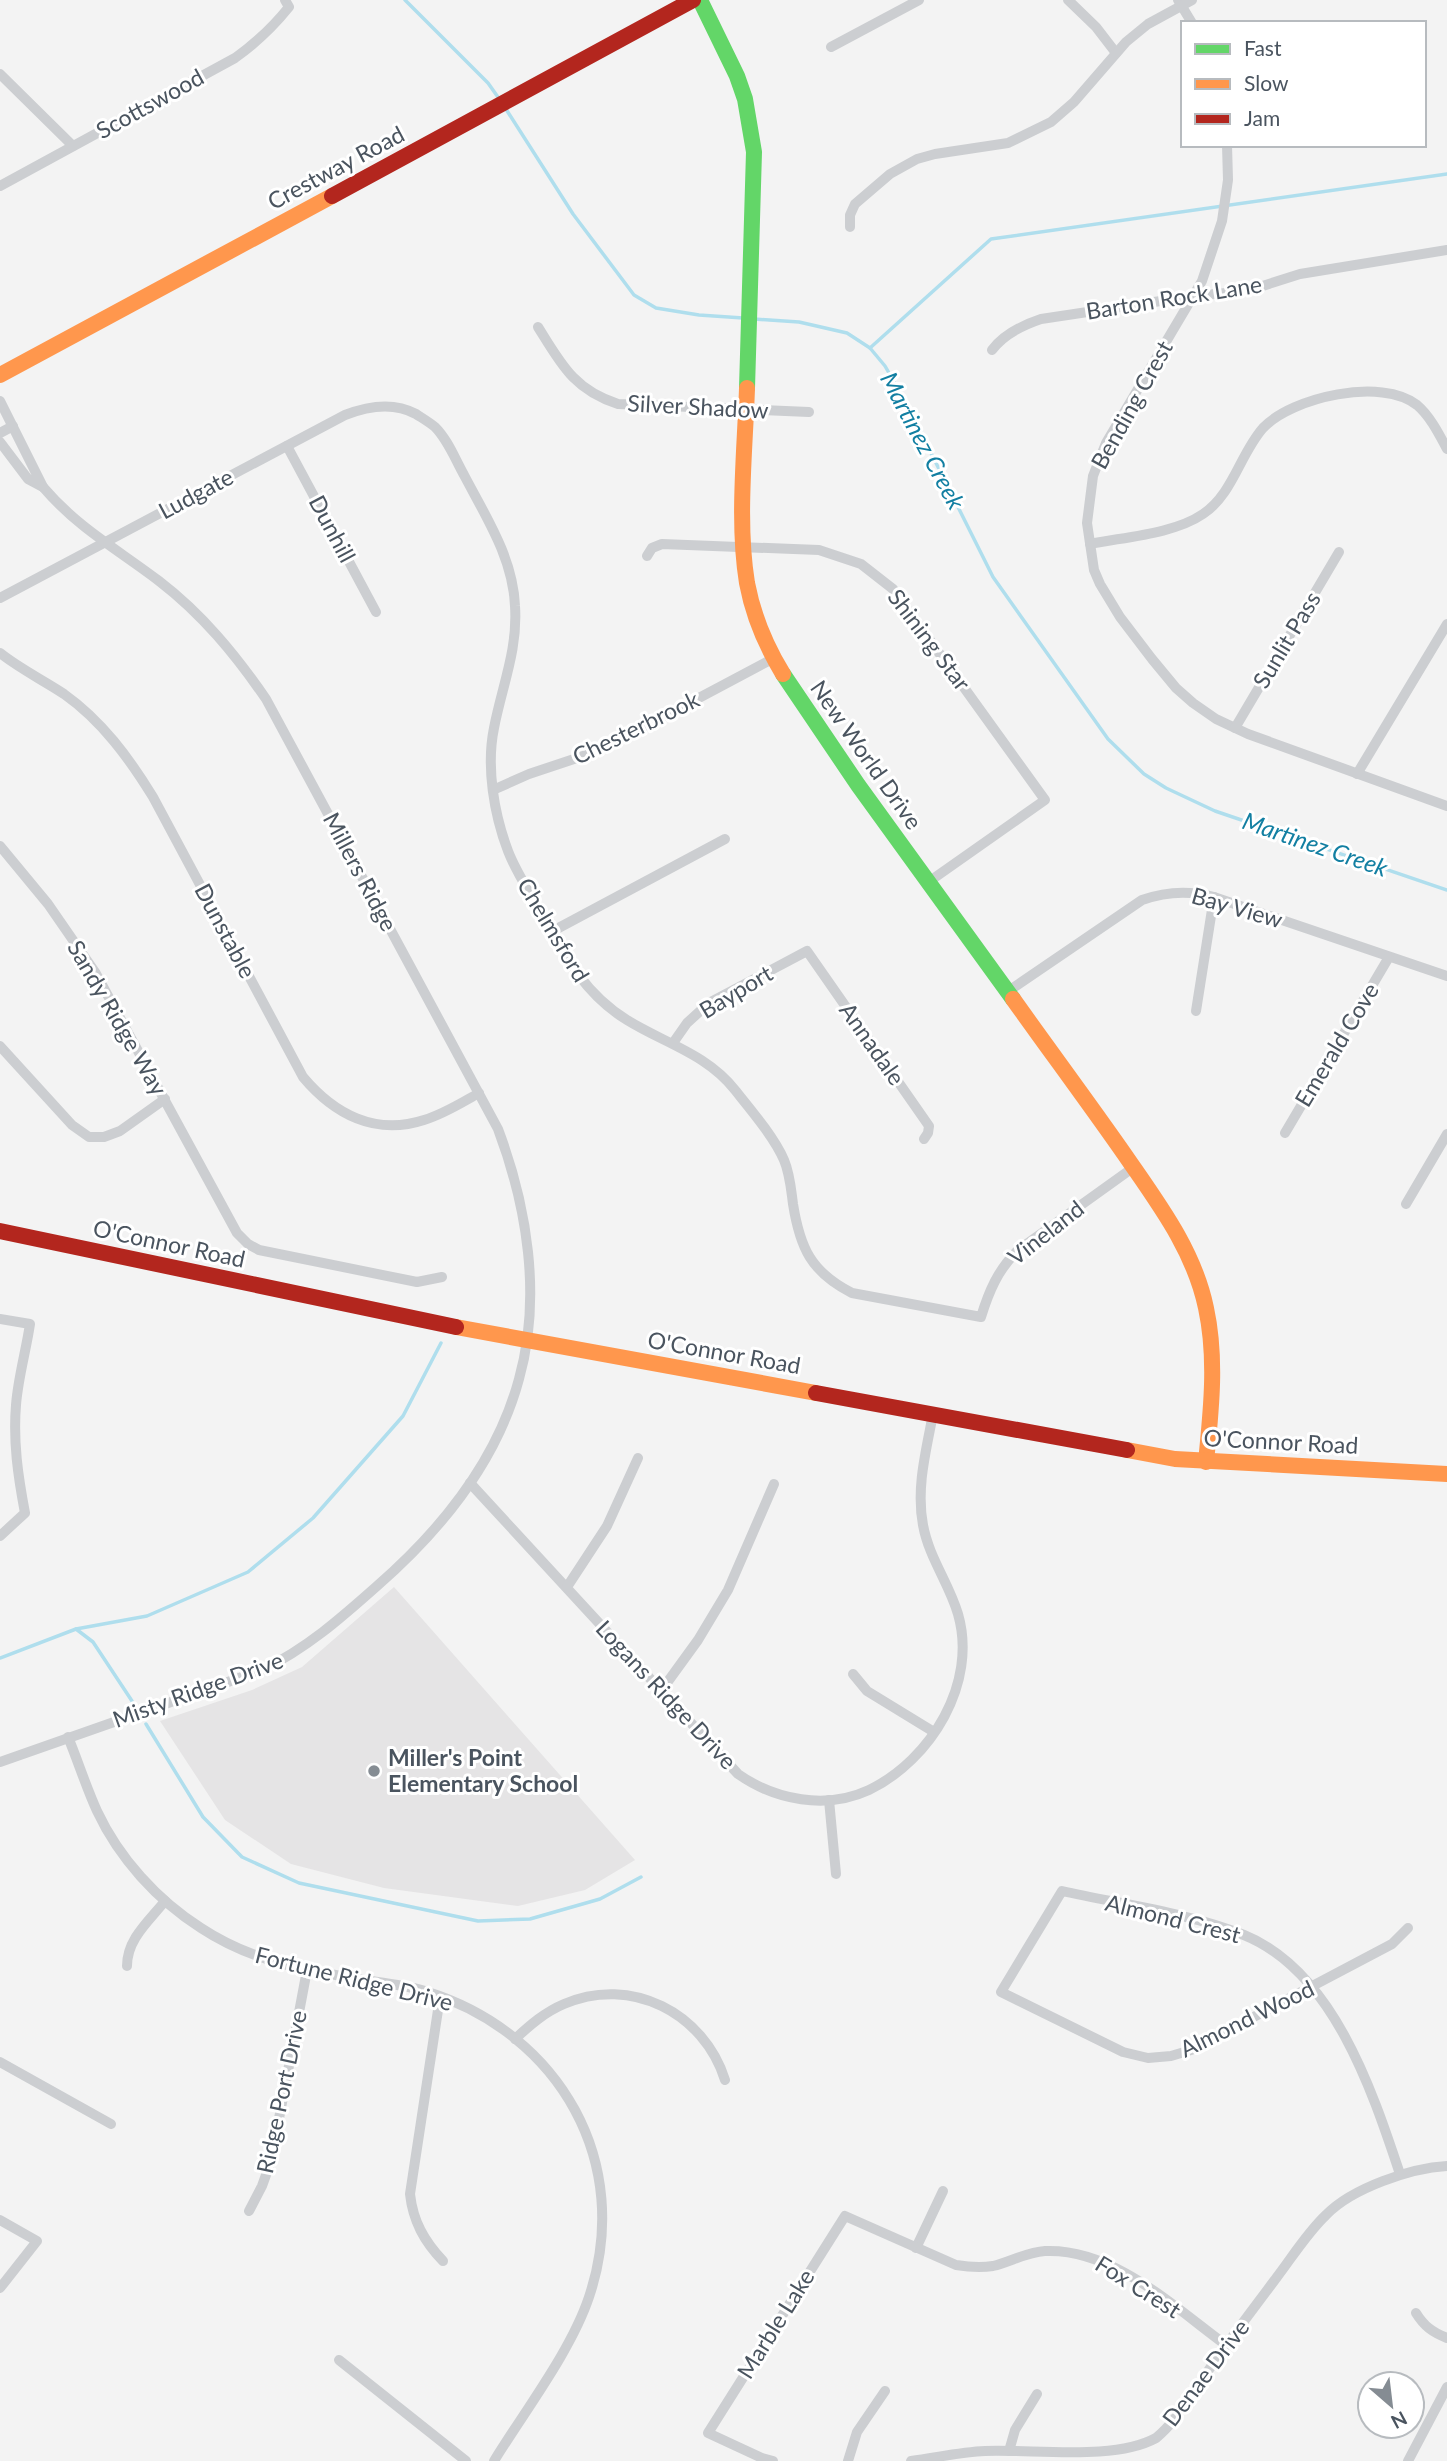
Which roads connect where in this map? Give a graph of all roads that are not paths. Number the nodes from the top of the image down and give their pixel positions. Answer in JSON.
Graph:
{"nodes":[{"id":1,"x":693,"y":0,"type":"edge"},
{"id":2,"x":699,"y":0,"type":"edge"},
{"id":3,"x":919,"y":0,"type":"edge"},
{"id":4,"x":1068,"y":0,"type":"edge"},
{"id":5,"x":1184,"y":2,"type":"edge"},
{"id":6,"x":287,"y":4,"type":"edge"},
{"id":7,"x":1191,"y":21,"type":"edge"},
{"id":8,"x":831,"y":47,"type":"dead end"},
{"id":9,"x":1116,"y":53,"type":"junction"},
{"id":10,"x":0,"y":74,"type":"edge"},
{"id":11,"x":73,"y":146,"type":"junction"},
{"id":12,"x":1227,"y":147,"type":"edge"},
{"id":13,"x":0,"y":186,"type":"edge"},
{"id":14,"x":850,"y":227,"type":"dead end"},
{"id":15,"x":1447,"y":250,"type":"edge"},
{"id":16,"x":1194,"y":296,"type":"junction"},
{"id":17,"x":538,"y":327,"type":"dead end"},
{"id":18,"x":992,"y":350,"type":"dead end"},
{"id":19,"x":0,"y":375,"type":"edge"},
{"id":20,"x":0,"y":401,"type":"edge"},
{"id":21,"x":398,"y":407,"type":"joint"},
{"id":22,"x":747,"y":409,"type":"junction"},
{"id":23,"x":809,"y":412,"type":"dead end"},
{"id":24,"x":13,"y":426,"type":"junction"},
{"id":25,"x":0,"y":433,"type":"edge"},
{"id":26,"x":0,"y":442,"type":"edge"},
{"id":27,"x":287,"y":446,"type":"junction"},
{"id":28,"x":1447,"y":449,"type":"edge"},
{"id":29,"x":43,"y":487,"type":"junction"},
{"id":30,"x":103,"y":543,"type":"junction"},
{"id":31,"x":1090,"y":544,"type":"junction"},
{"id":32,"x":745,"y":547,"type":"junction"},
{"id":33,"x":1339,"y":552,"type":"dead end"},
{"id":34,"x":647,"y":556,"type":"dead end"},
{"id":35,"x":0,"y":598,"type":"edge"},
{"id":36,"x":376,"y":612,"type":"dead end"},
{"id":37,"x":1447,"y":624,"type":"edge"},
{"id":38,"x":0,"y":653,"type":"edge"},
{"id":39,"x":774,"y":658,"type":"junction"},
{"id":40,"x":1235,"y":728,"type":"junction"},
{"id":41,"x":1357,"y":774,"type":"junction"},
{"id":42,"x":493,"y":790,"type":"junction"},
{"id":43,"x":1447,"y":806,"type":"edge"},
{"id":44,"x":725,"y":839,"type":"dead end"},
{"id":45,"x":0,"y":846,"type":"edge"},
{"id":46,"x":927,"y":883,"type":"junction"},
{"id":47,"x":1214,"y":897,"type":"junction"},
{"id":48,"x":551,"y":932,"type":"junction"},
{"id":49,"x":807,"y":951,"type":"joint"},
{"id":50,"x":1389,"y":957,"type":"junction"},
{"id":51,"x":1447,"y":976,"type":"edge"},
{"id":52,"x":1007,"y":992,"type":"junction"},
{"id":53,"x":1196,"y":1011,"type":"dead end"},
{"id":54,"x":673,"y":1043,"type":"junction"},
{"id":55,"x":0,"y":1046,"type":"edge"},
{"id":56,"x":479,"y":1093,"type":"junction"},
{"id":57,"x":165,"y":1099,"type":"junction"},
{"id":58,"x":1285,"y":1133,"type":"dead end"},
{"id":59,"x":1447,"y":1135,"type":"edge"},
{"id":60,"x":924,"y":1139,"type":"dead end"},
{"id":61,"x":1134,"y":1167,"type":"junction"},
{"id":62,"x":1406,"y":1205,"type":"dead end"},
{"id":63,"x":0,"y":1231,"type":"edge"},
{"id":64,"x":442,"y":1277,"type":"dead end"},
{"id":65,"x":981,"y":1317,"type":"joint"},
{"id":66,"x":0,"y":1318,"type":"edge"},
{"id":67,"x":526,"y":1340,"type":"junction"},
{"id":68,"x":933,"y":1414,"type":"junction"},
{"id":69,"x":638,"y":1458,"type":"dead end"},
{"id":70,"x":1206,"y":1462,"type":"junction"},
{"id":71,"x":1447,"y":1474,"type":"edge"},
{"id":72,"x":470,"y":1483,"type":"junction"},
{"id":73,"x":774,"y":1484,"type":"dead end"},
{"id":74,"x":0,"y":1536,"type":"edge"},
{"id":75,"x":567,"y":1587,"type":"junction"},
{"id":76,"x":853,"y":1674,"type":"dead end"},
{"id":77,"x":661,"y":1690,"type":"junction"},
{"id":78,"x":933,"y":1732,"type":"junction"},
{"id":79,"x":68,"y":1737,"type":"junction"},
{"id":80,"x":0,"y":1762,"type":"edge"},
{"id":81,"x":829,"y":1800,"type":"junction"},
{"id":82,"x":836,"y":1874,"type":"dead end"},
{"id":83,"x":165,"y":1901,"type":"junction"},
{"id":84,"x":1408,"y":1928,"type":"dead end"},
{"id":85,"x":127,"y":1966,"type":"dead end"},
{"id":86,"x":307,"y":1970,"type":"junction"},
{"id":87,"x":1312,"y":1987,"type":"junction"},
{"id":88,"x":1001,"y":1992,"type":"joint"},
{"id":89,"x":440,"y":1997,"type":"junction"},
{"id":90,"x":515,"y":2039,"type":"junction"},
{"id":91,"x":0,"y":2062,"type":"edge"},
{"id":92,"x":725,"y":2080,"type":"dead end"},
{"id":93,"x":111,"y":2124,"type":"dead end"},
{"id":94,"x":1447,"y":2166,"type":"edge"},
{"id":95,"x":1400,"y":2174,"type":"junction"},
{"id":96,"x":943,"y":2191,"type":"dead end"},
{"id":97,"x":249,"y":2211,"type":"dead end"},
{"id":98,"x":845,"y":2216,"type":"joint"},
{"id":99,"x":0,"y":2220,"type":"edge"},
{"id":100,"x":916,"y":2248,"type":"junction"},
{"id":101,"x":443,"y":2261,"type":"dead end"},
{"id":102,"x":0,"y":2288,"type":"edge"},
{"id":103,"x":1416,"y":2313,"type":"dead end"},
{"id":104,"x":1447,"y":2338,"type":"edge"},
{"id":105,"x":1226,"y":2345,"type":"junction"},
{"id":106,"x":339,"y":2360,"type":"dead end"},
{"id":107,"x":1447,"y":2387,"type":"edge"},
{"id":108,"x":885,"y":2391,"type":"dead end"},
{"id":109,"x":1037,"y":2394,"type":"dead end"},
{"id":110,"x":1009,"y":2451,"type":"junction"},
{"id":111,"x":466,"y":2461,"type":"edge"},
{"id":112,"x":494,"y":2461,"type":"edge"},
{"id":113,"x":773,"y":2461,"type":"edge"},
{"id":114,"x":849,"y":2461,"type":"edge"},
{"id":115,"x":911,"y":2461,"type":"edge"},
{"id":116,"x":1408,"y":2461,"type":"edge"}],
"edges":[{"from":1,"to":19,"type":"main road","name":"Crestway Road"},
{"from":2,"to":22,"type":"main road","name":"New World Drive"},
{"from":3,"to":8,"type":"street"},
{"from":4,"to":9,"type":"street"},
{"from":5,"to":7,"type":"street"},
{"from":5,"to":9,"type":"street"},
{"from":6,"to":11,"type":"street","name":"Scottswood"},
{"from":9,"to":14,"type":"street"},
{"from":10,"to":11,"type":"street"},
{"from":11,"to":13,"type":"street","name":"Scottswood"},
{"from":12,"to":16,"type":"street","name":"Bending Crest"},
{"from":15,"to":16,"type":"street","name":"Barton Rock Lane"},
{"from":16,"to":18,"type":"street","name":"Barton Rock Lane"},
{"from":16,"to":31,"type":"street","name":"Bending Crest"},
{"from":17,"to":22,"type":"street","name":"Silver Shadow"},
{"from":20,"to":24,"type":"street","name":"Millers Ridge"},
{"from":21,"to":27,"type":"street","name":"Ludgate"},
{"from":21,"to":42,"type":"street","name":"Chelmsford"},
{"from":22,"to":23,"type":"street","name":"Silver Shadow"},
{"from":22,"to":32,"type":"main road","name":"New World Drive"},
{"from":24,"to":25,"type":"street"},
{"from":24,"to":29,"type":"street","name":"Millers Ridge"},
{"from":26,"to":29,"type":"street","name":"Millers Ridge"},
{"from":27,"to":30,"type":"street","name":"Ludgate"},
{"from":27,"to":36,"type":"street","name":"Dunhill"},
{"from":28,"to":31,"type":"street"},
{"from":29,"to":30,"type":"street","name":"Millers Ridge"},
{"from":30,"to":35,"type":"street","name":"Ludgate"},
{"from":30,"to":56,"type":"street","name":"Millers Ridge"},
{"from":31,"to":40,"type":"street","name":"Bending Crest"},
{"from":32,"to":34,"type":"street","name":"Shining Star"},
{"from":32,"to":39,"type":"main road","name":"New World Drive"},
{"from":32,"to":46,"type":"street","name":"Shining Star"},
{"from":33,"to":40,"type":"street","name":"Sunlit Pass"},
{"from":37,"to":41,"type":"street"},
{"from":38,"to":56,"type":"street","name":"Dunstable"},
{"from":39,"to":42,"type":"street","name":"Chesterbrook"},
{"from":39,"to":46,"type":"main road","name":"New World Drive"},
{"from":40,"to":41,"type":"street","name":"Bending Crest"},
{"from":41,"to":43,"type":"street","name":"Bending Crest"},
{"from":42,"to":48,"type":"street","name":"Chelmsford"},
{"from":44,"to":48,"type":"street"},
{"from":45,"to":57,"type":"street","name":"Sandy Ridge Way"},
{"from":46,"to":52,"type":"main road","name":"New World Drive"},
{"from":47,"to":50,"type":"street","name":"Bay View"},
{"from":47,"to":52,"type":"street","name":"Bay View"},
{"from":47,"to":53,"type":"street"},
{"from":48,"to":54,"type":"street","name":"Chelmsford"},
{"from":49,"to":54,"type":"street","name":"Bayport"},
{"from":49,"to":60,"type":"street","name":"Annadale"},
{"from":50,"to":51,"type":"street","name":"Bay View"},
{"from":50,"to":58,"type":"street","name":"Emerald Cove"},
{"from":52,"to":61,"type":"main road","name":"New World Drive"},
{"from":54,"to":65,"type":"street","name":"Chelmsford"},
{"from":55,"to":57,"type":"street"},
{"from":56,"to":67,"type":"street","name":"Millers Ridge"},
{"from":57,"to":64,"type":"street","name":"Sandy Ridge Way"},
{"from":59,"to":62,"type":"street"},
{"from":61,"to":65,"type":"street","name":"Vineland"},
{"from":61,"to":70,"type":"main road","name":"New World Drive"},
{"from":63,"to":67,"type":"main road","name":"O'Connor Road"},
{"from":66,"to":74,"type":"street"},
{"from":67,"to":68,"type":"main road","name":"O'Connor Road"},
{"from":67,"to":72,"type":"street","name":"Misty Ridge Drive"},
{"from":68,"to":70,"type":"main road","name":"O'Connor Road"},
{"from":68,"to":78,"type":"street","name":"Logans Ridge Drive"},
{"from":69,"to":75,"type":"street"},
{"from":70,"to":71,"type":"main road","name":"O'Connor Road"},
{"from":72,"to":75,"type":"street","name":"Logans Ridge Drive"},
{"from":72,"to":79,"type":"street","name":"Misty Ridge Drive"},
{"from":73,"to":77,"type":"street"},
{"from":75,"to":77,"type":"street","name":"Logans Ridge Drive"},
{"from":76,"to":78,"type":"street"},
{"from":77,"to":81,"type":"street","name":"Logans Ridge Drive"},
{"from":78,"to":81,"type":"street","name":"Logans Ridge Drive"},
{"from":79,"to":80,"type":"street","name":"Misty Ridge Drive"},
{"from":79,"to":83,"type":"street","name":"Fortune Ridge Drive"},
{"from":81,"to":82,"type":"street"},
{"from":83,"to":85,"type":"street"},
{"from":83,"to":86,"type":"street","name":"Fortune Ridge Drive"},
{"from":84,"to":87,"type":"street","name":"Almond Wood"},
{"from":86,"to":89,"type":"street","name":"Fortune Ridge Drive"},
{"from":86,"to":97,"type":"street","name":"Ridge Port Drive"},
{"from":87,"to":88,"type":"street","name":"Almond Wood"},
{"from":87,"to":88,"type":"street","name":"Almond Crest"},
{"from":87,"to":95,"type":"street","name":"Almond Crest"},
{"from":89,"to":90,"type":"street","name":"Fortune Ridge Drive"},
{"from":89,"to":101,"type":"street"},
{"from":90,"to":92,"type":"street"},
{"from":90,"to":112,"type":"street","name":"Fortune Ridge Drive"},
{"from":91,"to":93,"type":"street"},
{"from":94,"to":95,"type":"street","name":"Denae Drive"},
{"from":95,"to":105,"type":"street","name":"Denae Drive"},
{"from":96,"to":100,"type":"street"},
{"from":98,"to":100,"type":"street","name":"Fox Crest"},
{"from":98,"to":113,"type":"street","name":"Marble Lake"},
{"from":99,"to":102,"type":"street"},
{"from":100,"to":105,"type":"street","name":"Fox Crest"},
{"from":103,"to":104,"type":"street"},
{"from":105,"to":110,"type":"street","name":"Denae Drive"},
{"from":106,"to":111,"type":"street"},
{"from":107,"to":116,"type":"street"},
{"from":108,"to":114,"type":"street"},
{"from":109,"to":110,"type":"street"},
{"from":110,"to":115,"type":"street","name":"Denae Drive"}]}
